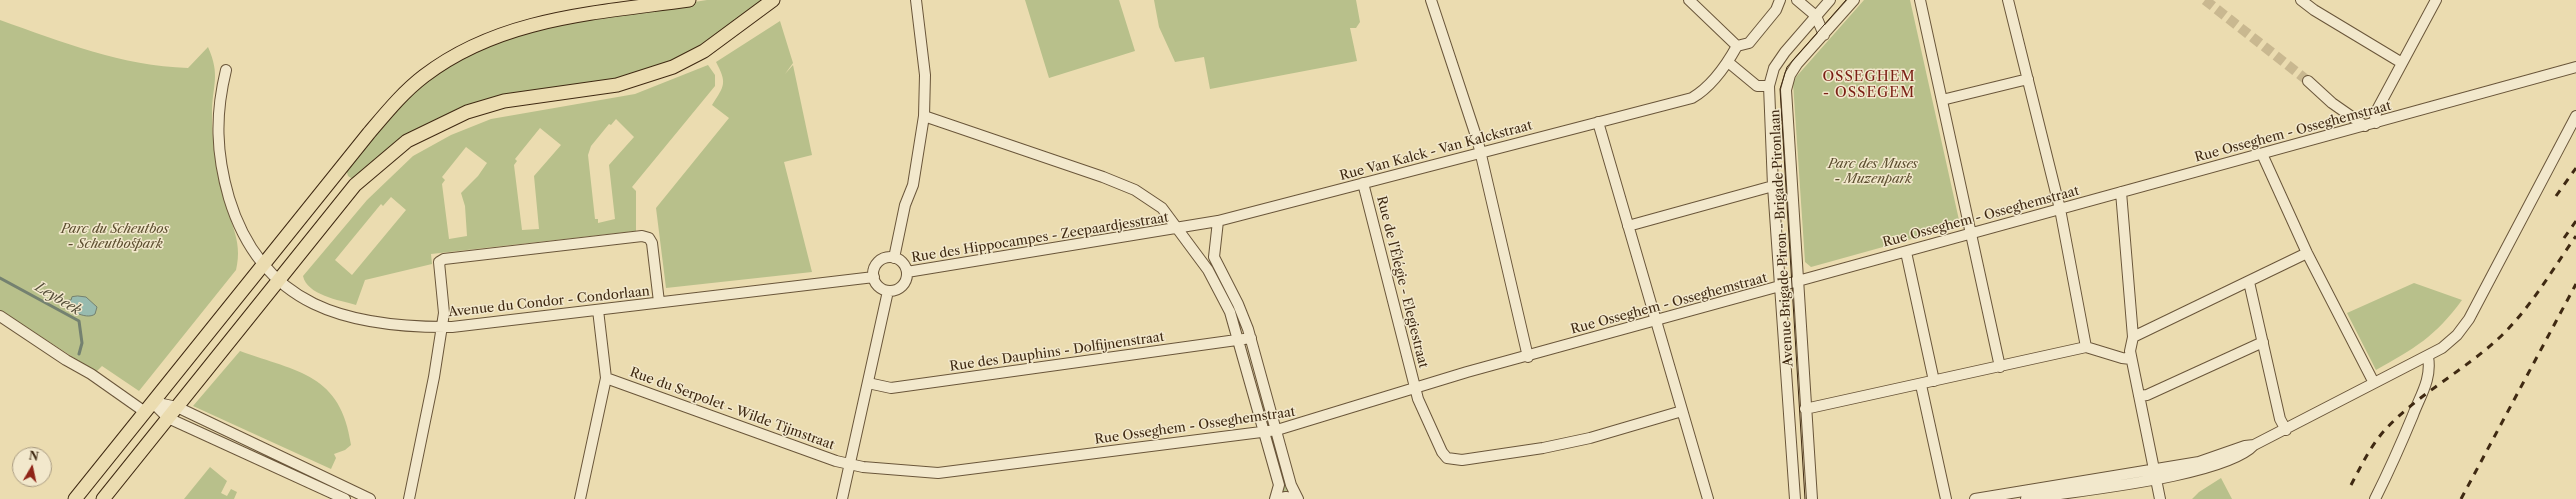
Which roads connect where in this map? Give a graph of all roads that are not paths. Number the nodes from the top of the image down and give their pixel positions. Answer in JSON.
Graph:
{"nodes":[{"id":1,"x":689,"y":0,"type":"edge"},
{"id":2,"x":773,"y":0,"type":"edge"},
{"id":3,"x":916,"y":0,"type":"edge"},
{"id":4,"x":1431,"y":0,"type":"edge"},
{"id":5,"x":1689,"y":0,"type":"edge"},
{"id":6,"x":1780,"y":0,"type":"edge"},
{"id":7,"x":1797,"y":0,"type":"edge"},
{"id":8,"x":1830,"y":0,"type":"edge"},
{"id":9,"x":1854,"y":0,"type":"edge"},
{"id":10,"x":1920,"y":0,"type":"edge"},
{"id":11,"x":2008,"y":0,"type":"edge"},
{"id":12,"x":2301,"y":0,"type":"edge"},
{"id":13,"x":2436,"y":0,"type":"edge"},
{"id":14,"x":1816,"y":16,"type":"junction"},
{"id":15,"x":1824,"y":35,"type":"junction"},
{"id":16,"x":1737,"y":46,"type":"junction"},
{"id":17,"x":1728,"y":62,"type":"junction"},
{"id":18,"x":2402,"y":63,"type":"junction"},
{"id":19,"x":2576,"y":67,"type":"edge"},
{"id":20,"x":226,"y":70,"type":"dead end"},
{"id":21,"x":1790,"y":75,"type":"junction"},
{"id":22,"x":2028,"y":79,"type":"junction"},
{"id":23,"x":2308,"y":80,"type":"tunnel mouth"},
{"id":24,"x":1770,"y":83,"type":"junction"},
{"id":25,"x":1942,"y":100,"type":"junction"},
{"id":26,"x":924,"y":116,"type":"junction"},
{"id":27,"x":2576,"y":116,"type":"edge"},
{"id":28,"x":1598,"y":122,"type":"junction"},
{"id":29,"x":2376,"y":123,"type":"junction"},
{"id":30,"x":2365,"y":126,"type":"junction"},
{"id":31,"x":1481,"y":152,"type":"junction"},
{"id":32,"x":2262,"y":154,"type":"junction"},
{"id":33,"x":1363,"y":183,"type":"junction"},
{"id":34,"x":1773,"y":186,"type":"junction"},
{"id":35,"x":2121,"y":192,"type":"junction"},
{"id":36,"x":2060,"y":209,"type":"junction"},
{"id":37,"x":1218,"y":221,"type":"junction"},
{"id":38,"x":1628,"y":226,"type":"junction"},
{"id":39,"x":1177,"y":230,"type":"junction"},
{"id":40,"x":1971,"y":234,"type":"junction"},
{"id":41,"x":1906,"y":252,"type":"junction"},
{"id":42,"x":2307,"y":253,"type":"junction"},
{"id":43,"x":894,"y":258,"type":"junction"},
{"id":44,"x":263,"y":264,"type":"junction"},
{"id":45,"x":907,"y":272,"type":"junction"},
{"id":46,"x":874,"y":277,"type":"junction"},
{"id":47,"x":277,"y":281,"type":"junction"},
{"id":48,"x":1798,"y":281,"type":"junction"},
{"id":49,"x":2249,"y":282,"type":"junction"},
{"id":50,"x":1781,"y":286,"type":"junction"},
{"id":51,"x":888,"y":291,"type":"junction"},
{"id":52,"x":659,"y":302,"type":"junction"},
{"id":53,"x":598,"y":310,"type":"junction"},
{"id":54,"x":0,"y":316,"type":"edge"},
{"id":55,"x":1655,"y":320,"type":"junction"},
{"id":56,"x":442,"y":327,"type":"junction"},
{"id":57,"x":2133,"y":337,"type":"junction"},
{"id":58,"x":1250,"y":338,"type":"junction"},
{"id":59,"x":1240,"y":340,"type":"junction"},
{"id":60,"x":2263,"y":342,"type":"junction"},
{"id":61,"x":2086,"y":347,"type":"junction"},
{"id":62,"x":1528,"y":357,"type":"junction"},
{"id":63,"x":2428,"y":357,"type":"junction"},
{"id":64,"x":2131,"y":359,"type":"junction"},
{"id":65,"x":2000,"y":367,"type":"junction"},
{"id":66,"x":606,"y":378,"type":"junction"},
{"id":67,"x":1934,"y":381,"type":"junction"},
{"id":68,"x":868,"y":383,"type":"junction"},
{"id":69,"x":2374,"y":383,"type":"junction"},
{"id":70,"x":1921,"y":385,"type":"junction"},
{"id":71,"x":1415,"y":388,"type":"junction"},
{"id":72,"x":2139,"y":396,"type":"junction"},
{"id":73,"x":149,"y":407,"type":"junction"},
{"id":74,"x":177,"y":407,"type":"junction"},
{"id":75,"x":1805,"y":409,"type":"junction"},
{"id":76,"x":1682,"y":411,"type":"junction"},
{"id":77,"x":168,"y":418,"type":"junction"},
{"id":78,"x":1277,"y":430,"type":"junction"},
{"id":79,"x":2286,"y":430,"type":"junction"},
{"id":80,"x":1265,"y":432,"type":"junction"},
{"id":81,"x":850,"y":464,"type":"junction"},
{"id":82,"x":316,"y":474,"type":"junction"},
{"id":83,"x":2155,"y":474,"type":"junction"},
{"id":84,"x":311,"y":483,"type":"junction"},
{"id":85,"x":75,"y":499,"type":"edge"},
{"id":86,"x":103,"y":499,"type":"edge"},
{"id":87,"x":345,"y":499,"type":"edge"},
{"id":88,"x":370,"y":499,"type":"edge"},
{"id":89,"x":409,"y":499,"type":"edge"},
{"id":90,"x":580,"y":499,"type":"edge"},
{"id":91,"x":842,"y":499,"type":"edge"},
{"id":92,"x":1276,"y":499,"type":"edge"},
{"id":93,"x":1297,"y":499,"type":"edge"},
{"id":94,"x":1708,"y":499,"type":"edge"},
{"id":95,"x":1795,"y":499,"type":"edge"},
{"id":96,"x":1812,"y":499,"type":"edge"},
{"id":97,"x":1946,"y":499,"type":"edge"},
{"id":98,"x":1975,"y":499,"type":"edge"},
{"id":99,"x":2026,"y":499,"type":"edge"},
{"id":100,"x":2160,"y":499,"type":"edge"},
{"id":101,"x":2375,"y":499,"type":"edge"}],
"edges":[{"from":1,"to":44,"type":"main road"},
{"from":2,"to":47,"type":"main road"},
{"from":3,"to":26,"type":"street"},
{"from":4,"to":31,"type":"street"},
{"from":5,"to":16,"type":"street"},
{"from":6,"to":16,"type":"street"},
{"from":7,"to":14,"type":"street"},
{"from":8,"to":14,"type":"street","name":"Avenue Brigade Piron - Brigade Pironlaan"},
{"from":9,"to":15,"type":"street","name":"Avenue Brigade Piron - Brigade Pironlaan"},
{"from":10,"to":25,"type":"street"},
{"from":11,"to":22,"type":"street"},
{"from":12,"to":18,"type":"street"},
{"from":13,"to":18,"type":"street"},
{"from":14,"to":15,"type":"street"},
{"from":14,"to":24,"type":"street","name":"Avenue Brigade Piron - Brigade Pironlaan"},
{"from":15,"to":21,"type":"street","name":"Avenue Brigade Piron - Brigade Pironlaan"},
{"from":16,"to":17,"type":"street"},
{"from":17,"to":24,"type":"street"},
{"from":17,"to":28,"type":"street","name":"Rue Van Kalck - Van Kalckstraat"},
{"from":18,"to":29,"type":"street"},
{"from":19,"to":29,"type":"street","name":"Rue Osseghem - Osseghemstraat"},
{"from":20,"to":44,"type":"street","name":"Avenue du Condor - Condorlaan"},
{"from":21,"to":24,"type":"street"},
{"from":21,"to":48,"type":"street","name":"Avenue Brigade Piron - Brigade Pironlaan"},
{"from":22,"to":25,"type":"street"},
{"from":22,"to":36,"type":"street"},
{"from":23,"to":30,"type":"street"},
{"from":24,"to":34,"type":"street","name":"Avenue Brigade Piron - Brigade Pironlaan"},
{"from":25,"to":40,"type":"street"},
{"from":26,"to":39,"type":"street"},
{"from":26,"to":43,"type":"street"},
{"from":27,"to":63,"type":"street"},
{"from":28,"to":31,"type":"street","name":"Rue Van Kalck - Van Kalckstraat"},
{"from":28,"to":38,"type":"street"},
{"from":29,"to":30,"type":"street","name":"Rue Osseghem - Osseghemstraat"},
{"from":30,"to":32,"type":"street","name":"Rue Osseghem - Osseghemstraat"},
{"from":31,"to":33,"type":"street","name":"Rue Van Kalck - Van Kalckstraat"},
{"from":31,"to":62,"type":"street"},
{"from":32,"to":35,"type":"street","name":"Rue Osseghem - Osseghemstraat"},
{"from":32,"to":42,"type":"street"},
{"from":33,"to":37,"type":"street","name":"Rue Van Kalck - Van Kalckstraat"},
{"from":33,"to":71,"type":"street","name":"Rue de l'Élégie - Elegiestraat"},
{"from":34,"to":38,"type":"street"},
{"from":34,"to":50,"type":"street","name":"Avenue Brigade Piron - Brigade Pironlaan"},
{"from":35,"to":36,"type":"street","name":"Rue Osseghem - Osseghemstraat"},
{"from":35,"to":57,"type":"street"},
{"from":36,"to":40,"type":"street","name":"Rue Osseghem - Osseghemstraat"},
{"from":36,"to":61,"type":"street"},
{"from":37,"to":39,"type":"street","name":"Rue Van Kalck - Van Kalckstraat"},
{"from":37,"to":58,"type":"street"},
{"from":38,"to":55,"type":"street"},
{"from":39,"to":45,"type":"street","name":"Rue des Hippocampes - Zeepaardjesstraat"},
{"from":39,"to":59,"type":"street"},
{"from":40,"to":41,"type":"street","name":"Rue Osseghem - Osseghemstraat"},
{"from":40,"to":65,"type":"street"},
{"from":41,"to":48,"type":"street","name":"Rue Osseghem - Osseghemstraat"},
{"from":41,"to":67,"type":"street"},
{"from":42,"to":49,"type":"street"},
{"from":42,"to":69,"type":"street"},
{"from":43,"to":45,"type":"street"},
{"from":43,"to":46,"type":"street"},
{"from":44,"to":47,"type":"street","name":"Avenue du Condor - Condorlaan"},
{"from":44,"to":73,"type":"main road"},
{"from":45,"to":51,"type":"street"},
{"from":46,"to":51,"type":"street"},
{"from":46,"to":52,"type":"street","name":"Avenue du Condor - Condorlaan"},
{"from":47,"to":56,"type":"street","name":"Avenue du Condor - Condorlaan"},
{"from":47,"to":74,"type":"main road"},
{"from":48,"to":50,"type":"street","name":"Rue Osseghem - Osseghemstraat"},
{"from":48,"to":75,"type":"street","name":"Avenue Brigade Piron - Brigade Pironlaan"},
{"from":49,"to":57,"type":"street"},
{"from":49,"to":60,"type":"street"},
{"from":50,"to":55,"type":"street","name":"Rue Osseghem - Osseghemstraat"},
{"from":50,"to":95,"type":"street","name":"Avenue Brigade Piron - Brigade Pironlaan"},
{"from":51,"to":68,"type":"street"},
{"from":52,"to":53,"type":"street","name":"Avenue du Condor - Condorlaan"},
{"from":52,"to":56,"type":"street","name":"Avenue du Condor - Condorlaan"},
{"from":53,"to":56,"type":"street","name":"Avenue du Condor - Condorlaan"},
{"from":53,"to":66,"type":"street"},
{"from":54,"to":73,"type":"street"},
{"from":55,"to":62,"type":"street","name":"Rue Osseghem - Osseghemstraat"},
{"from":55,"to":76,"type":"street"},
{"from":56,"to":89,"type":"street"},
{"from":57,"to":64,"type":"street"},
{"from":58,"to":59,"type":"street","name":"Rue des Dauphins - Dolfijnenstraat"},
{"from":58,"to":78,"type":"street"},
{"from":59,"to":68,"type":"street","name":"Rue des Dauphins - Dolfijnenstraat"},
{"from":59,"to":80,"type":"street"},
{"from":60,"to":72,"type":"street"},
{"from":60,"to":79,"type":"street"},
{"from":61,"to":64,"type":"street"},
{"from":61,"to":65,"type":"street"},
{"from":62,"to":71,"type":"street","name":"Rue Osseghem - Osseghemstraat"},
{"from":63,"to":69,"type":"street"},
{"from":63,"to":101,"type":"street"},
{"from":64,"to":72,"type":"street"},
{"from":65,"to":67,"type":"street"},
{"from":66,"to":81,"type":"street","name":"Rue du Serpolet - Wilde Tijmstraat"},
{"from":66,"to":90,"type":"street"},
{"from":67,"to":70,"type":"street"},
{"from":68,"to":81,"type":"street"},
{"from":69,"to":79,"type":"street"},
{"from":70,"to":75,"type":"street"},
{"from":70,"to":97,"type":"street"},
{"from":71,"to":76,"type":"street","name":"Rue de l'Élégie - Elegiestraat"},
{"from":71,"to":78,"type":"street","name":"Rue Osseghem - Osseghemstraat"},
{"from":72,"to":83,"type":"street"},
{"from":73,"to":74,"type":"street"},
{"from":73,"to":77,"type":"street"},
{"from":73,"to":85,"type":"main road"},
{"from":74,"to":77,"type":"main road"},
{"from":74,"to":82,"type":"street"},
{"from":75,"to":96,"type":"street","name":"Avenue Brigade Piron - Brigade Pironlaan"},
{"from":76,"to":94,"type":"street"},
{"from":77,"to":84,"type":"street"},
{"from":77,"to":86,"type":"main road"},
{"from":78,"to":80,"type":"street","name":"Rue Osseghem - Osseghemstraat"},
{"from":78,"to":93,"type":"street"},
{"from":79,"to":83,"type":"street"},
{"from":80,"to":81,"type":"street","name":"Rue Osseghem - Osseghemstraat"},
{"from":80,"to":92,"type":"street"},
{"from":81,"to":91,"type":"street"},
{"from":82,"to":84,"type":"street"},
{"from":82,"to":88,"type":"street"},
{"from":83,"to":98,"type":"street"},
{"from":83,"to":99,"type":"street"},
{"from":83,"to":100,"type":"street"},
{"from":84,"to":87,"type":"street"},
{"from":92,"to":93,"type":"street"}]}
